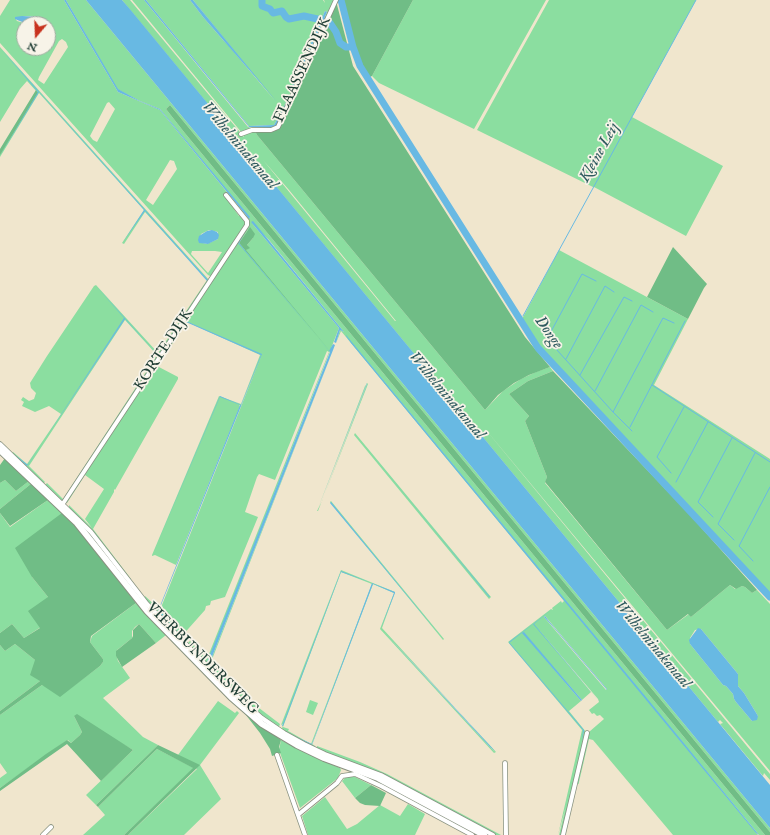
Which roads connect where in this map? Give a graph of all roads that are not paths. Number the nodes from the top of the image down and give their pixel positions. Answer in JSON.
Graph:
{"nodes":[{"id":1,"x":336,"y":0,"type":"edge"},
{"id":2,"x":241,"y":134,"type":"dead end"},
{"id":3,"x":226,"y":195,"type":"dead end"},
{"id":4,"x":0,"y":444,"type":"edge"},
{"id":5,"x":0,"y":450,"type":"edge"},
{"id":6,"x":62,"y":506,"type":"junction"},
{"id":7,"x":586,"y":733,"type":"dead end"},
{"id":8,"x":277,"y":755,"type":"dead end"},
{"id":9,"x":505,"y":763,"type":"dead end"},
{"id":10,"x":299,"y":814,"type":"junction"},
{"id":11,"x":51,"y":826,"type":"dead end"},
{"id":12,"x":43,"y":835,"type":"edge"},
{"id":13,"x":305,"y":835,"type":"edge"},
{"id":14,"x":472,"y":835,"type":"edge"},
{"id":15,"x":484,"y":835,"type":"edge"},
{"id":16,"x":493,"y":835,"type":"edge"},
{"id":17,"x":506,"y":835,"type":"edge"},
{"id":18,"x":562,"y":835,"type":"edge"}],
"edges":[{"from":1,"to":2,"type":"street","name":"FLAASSENDIJK"},
{"from":3,"to":6,"type":"street","name":"KORTE DIJK"},
{"from":4,"to":6,"type":"street","name":"VIERBUNDERSWEG"},
{"from":5,"to":6,"type":"main road","name":"VIERBUNDERSWEG"},
{"from":6,"to":15,"type":"main road","name":"VIERBUNDERSWEG"},
{"from":6,"to":16,"type":"street","name":"VIERBUNDERSWEG"},
{"from":7,"to":18,"type":"street"},
{"from":8,"to":10,"type":"street"},
{"from":9,"to":17,"type":"street"},
{"from":10,"to":13,"type":"street"},
{"from":10,"to":14,"type":"street"},
{"from":11,"to":12,"type":"street"}]}
